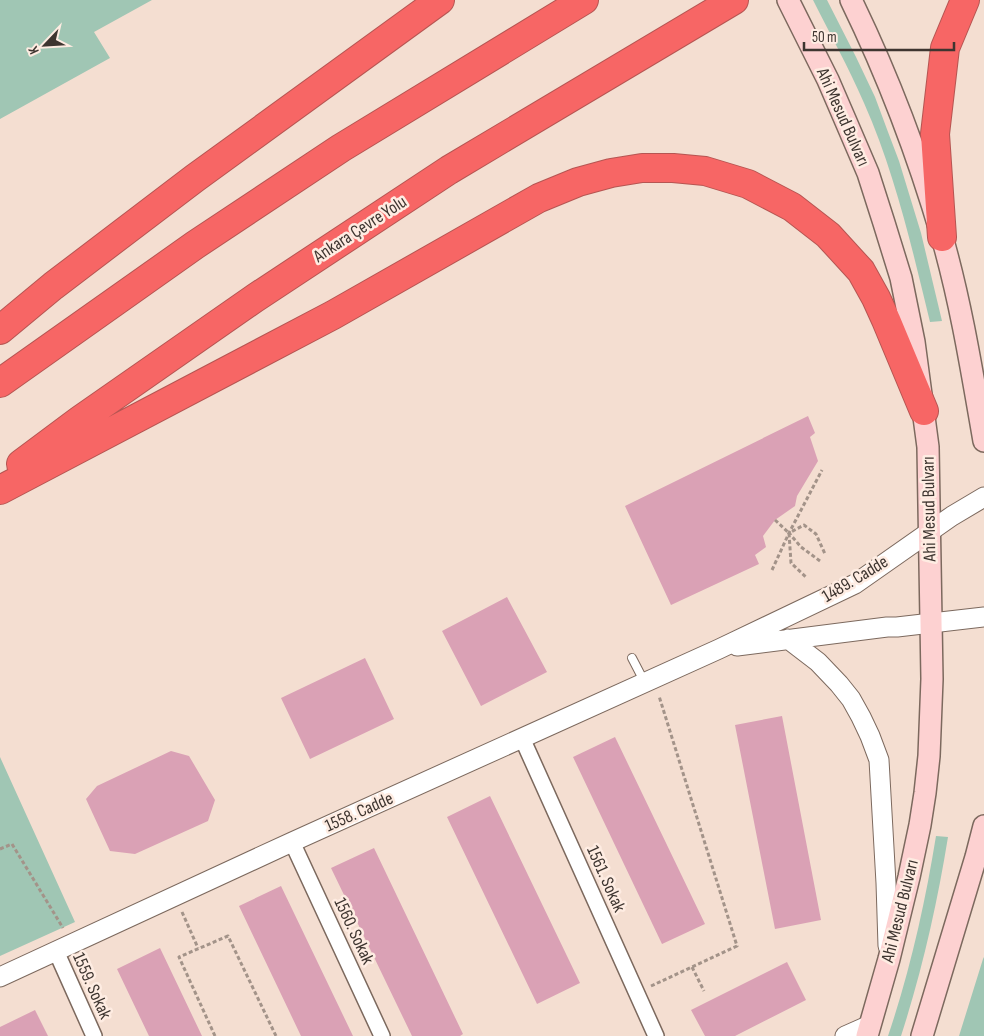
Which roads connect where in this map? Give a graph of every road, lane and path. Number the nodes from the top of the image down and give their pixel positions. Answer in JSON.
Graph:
{"nodes":[{"id":1,"x":440,"y":0,"type":"edge"},
{"id":2,"x":584,"y":0,"type":"edge"},
{"id":3,"x":734,"y":0,"type":"edge"},
{"id":4,"x":788,"y":0,"type":"edge"},
{"id":5,"x":851,"y":0,"type":"edge"},
{"id":6,"x":965,"y":0,"type":"edge"},
{"id":7,"x":942,"y":237,"type":"junction"},
{"id":8,"x":0,"y":330,"type":"edge"},
{"id":9,"x":0,"y":383,"type":"edge"},
{"id":10,"x":979,"y":385,"type":"edge"},
{"id":11,"x":924,"y":412,"type":"junction"},
{"id":12,"x":984,"y":440,"type":"edge"},
{"id":13,"x":822,"y":470,"type":"dead end"},
{"id":14,"x":0,"y":480,"type":"edge"},
{"id":15,"x":0,"y":490,"type":"edge"},
{"id":16,"x":984,"y":497,"type":"edge"},
{"id":17,"x":775,"y":520,"type":"dead end"},
{"id":18,"x":929,"y":532,"type":"junction"},
{"id":19,"x":789,"y":533,"type":"junction"},
{"id":20,"x":825,"y":554,"type":"dead end"},
{"id":21,"x":820,"y":561,"type":"dead end"},
{"id":22,"x":772,"y":570,"type":"dead end"},
{"id":23,"x":807,"y":578,"type":"dead end"},
{"id":24,"x":984,"y":617,"type":"edge"},
{"id":25,"x":931,"y":623,"type":"junction"},
{"id":26,"x":788,"y":639,"type":"junction"},
{"id":27,"x":719,"y":649,"type":"junction"},
{"id":28,"x":632,"y":658,"type":"dead end"},
{"id":29,"x":649,"y":681,"type":"junction"},
{"id":30,"x":522,"y":738,"type":"junction"},
{"id":31,"x":984,"y":826,"type":"edge"},
{"id":32,"x":292,"y":842,"type":"junction"},
{"id":33,"x":0,"y":849,"type":"edge"},
{"id":34,"x":175,"y":896,"type":"junction"},
{"id":35,"x":64,"y":947,"type":"junction"},
{"id":36,"x":198,"y":948,"type":"junction"},
{"id":37,"x":888,"y":959,"type":"junction"},
{"id":38,"x":692,"y":967,"type":"junction"},
{"id":39,"x":0,"y":977,"type":"edge"},
{"id":40,"x":704,"y":991,"type":"dead end"},
{"id":41,"x":636,"y":992,"type":"junction"},
{"id":42,"x":868,"y":1031,"type":"edge"},
{"id":43,"x":94,"y":1036,"type":"edge"},
{"id":44,"x":215,"y":1036,"type":"edge"},
{"id":45,"x":276,"y":1036,"type":"edge"},
{"id":46,"x":382,"y":1036,"type":"edge"},
{"id":47,"x":656,"y":1036,"type":"edge"},
{"id":48,"x":845,"y":1036,"type":"edge"},
{"id":49,"x":922,"y":1036,"type":"edge"}],
"edges":[{"from":1,"to":8,"type":"highway"},
{"from":2,"to":9,"type":"highway"},
{"from":3,"to":14,"type":"highway","name":"Ankara Çevre Yolu"},
{"from":4,"to":11,"type":"main road","name":"Ahi Mesud Bulvarı"},
{"from":5,"to":7,"type":"main road"},
{"from":6,"to":7,"type":"highway"},
{"from":7,"to":10,"type":"main road"},
{"from":10,"to":12,"type":"main road"},
{"from":11,"to":15,"type":"highway"},
{"from":11,"to":18,"type":"main road","name":"Ahi Mesud Bulvarı"},
{"from":13,"to":19,"type":"path"},
{"from":16,"to":18,"type":"street","name":"1489. Cadde"},
{"from":17,"to":19,"type":"path"},
{"from":18,"to":25,"type":"main road","name":"Ahi Mesud Bulvarı"},
{"from":18,"to":27,"type":"street","name":"1489. Cadde"},
{"from":19,"to":20,"type":"path"},
{"from":19,"to":21,"type":"path"},
{"from":19,"to":22,"type":"path"},
{"from":19,"to":23,"type":"path"},
{"from":24,"to":25,"type":"street"},
{"from":25,"to":26,"type":"street"},
{"from":25,"to":37,"type":"main road","name":"Ahi Mesud Bulvarı"},
{"from":26,"to":27,"type":"street"},
{"from":26,"to":37,"type":"street"},
{"from":27,"to":29,"type":"street","name":"1558. Cadde"},
{"from":28,"to":29,"type":"lane"},
{"from":29,"to":30,"type":"street","name":"1558. Cadde"},
{"from":29,"to":38,"type":"path"},
{"from":30,"to":32,"type":"street","name":"1558. Cadde"},
{"from":30,"to":41,"type":"street","name":"1561. Sokak"},
{"from":31,"to":49,"type":"main road"},
{"from":32,"to":34,"type":"street","name":"1558. Cadde"},
{"from":32,"to":46,"type":"street","name":"1560. Sokak"},
{"from":33,"to":35,"type":"path"},
{"from":34,"to":35,"type":"street","name":"1558. Cadde"},
{"from":34,"to":36,"type":"path"},
{"from":35,"to":39,"type":"street","name":"1558. Cadde"},
{"from":35,"to":43,"type":"street","name":"1559. Sokak"},
{"from":36,"to":44,"type":"path"},
{"from":36,"to":45,"type":"path"},
{"from":37,"to":42,"type":"main road","name":"Ahi Mesud Bulvarı"},
{"from":38,"to":40,"type":"path"},
{"from":38,"to":41,"type":"path"},
{"from":41,"to":47,"type":"street","name":"1561. Sokak"},
{"from":42,"to":48,"type":"street"}]}
